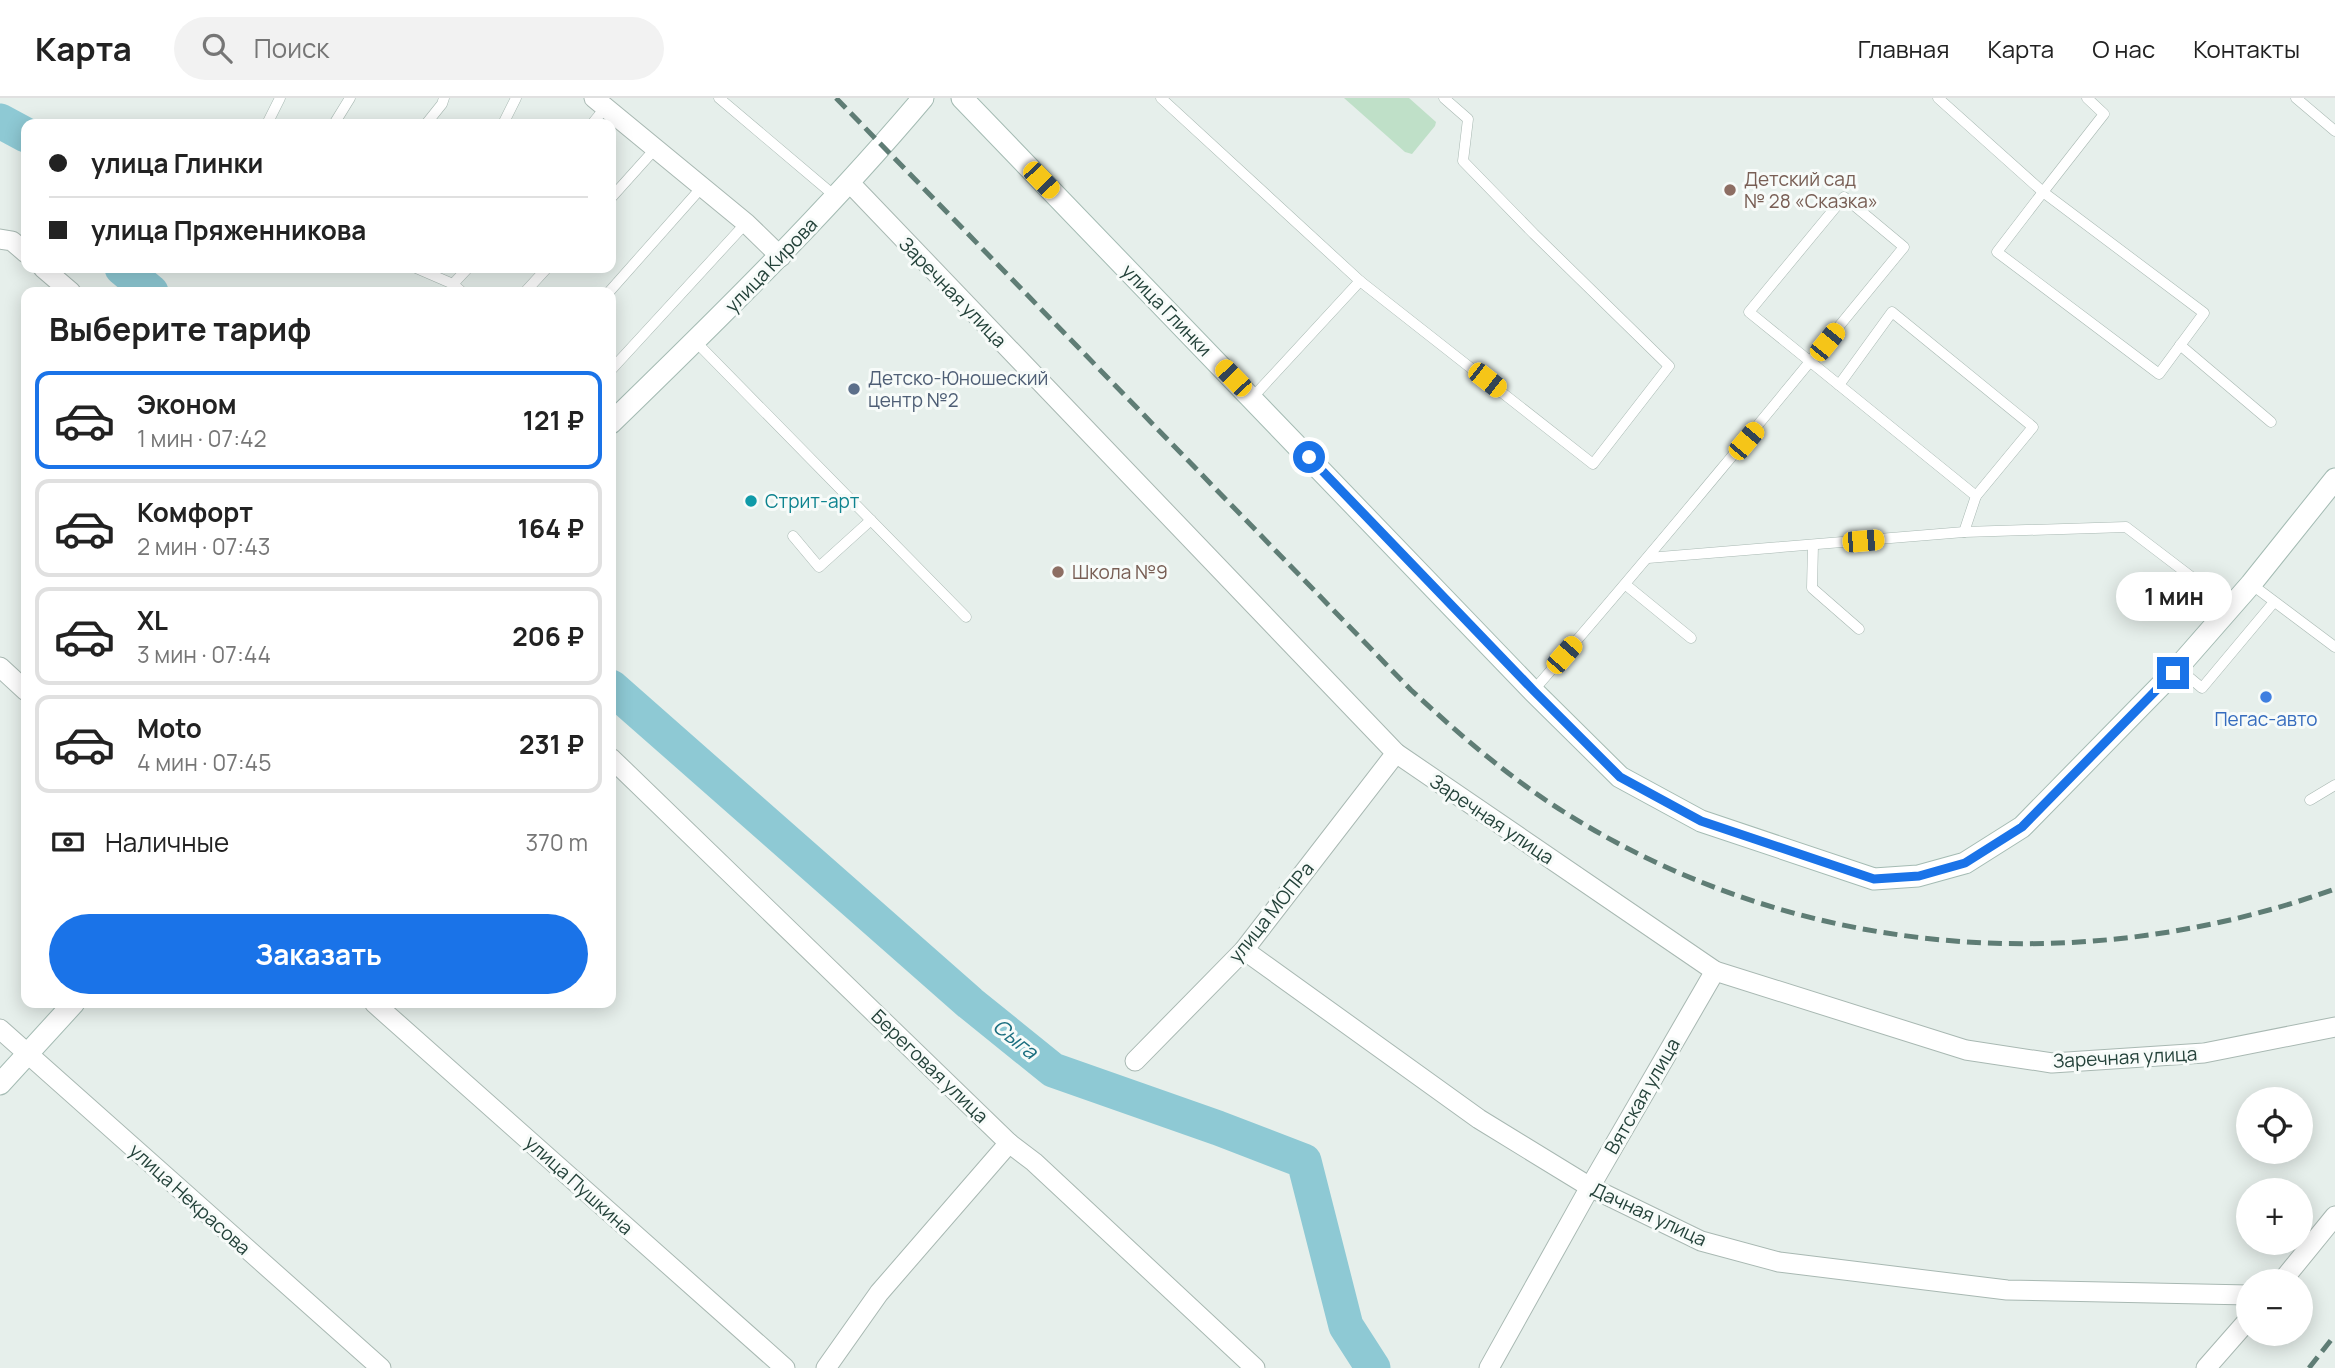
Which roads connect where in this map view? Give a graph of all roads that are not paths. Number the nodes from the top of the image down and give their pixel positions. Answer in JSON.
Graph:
{"nodes":[{"id":1,"x":280,"y":98,"type":"edge"},
{"id":2,"x":349,"y":98,"type":"edge"},
{"id":3,"x":444,"y":98,"type":"edge"},
{"id":4,"x":516,"y":98,"type":"edge"},
{"id":5,"x":719,"y":98,"type":"edge"},
{"id":6,"x":923,"y":98,"type":"edge"},
{"id":7,"x":962,"y":98,"type":"edge"},
{"id":8,"x":1161,"y":98,"type":"edge"},
{"id":9,"x":1444,"y":98,"type":"edge"},
{"id":10,"x":1938,"y":98,"type":"edge"},
{"id":11,"x":2087,"y":98,"type":"edge"},
{"id":12,"x":2296,"y":98,"type":"edge"},
{"id":13,"x":600,"y":103,"type":"edge"},
{"id":14,"x":270,"y":119,"type":"edge"},
{"id":15,"x":337,"y":119,"type":"edge"},
{"id":16,"x":430,"y":119,"type":"edge"},
{"id":17,"x":506,"y":119,"type":"edge"},
{"id":18,"x":2335,"y":131,"type":"edge"},
{"id":19,"x":655,"y":149,"type":"junction"},
{"id":20,"x":702,"y":187,"type":"junction"},
{"id":21,"x":843,"y":190,"type":"junction"},
{"id":22,"x":616,"y":192,"type":"edge"},
{"id":23,"x":2043,"y":192,"type":"junction"},
{"id":24,"x":746,"y":223,"type":"junction"},
{"id":25,"x":0,"y":239,"type":"edge"},
{"id":26,"x":21,"y":249,"type":"edge"},
{"id":27,"x":780,"y":257,"type":"junction"},
{"id":28,"x":49,"y":273,"type":"edge"},
{"id":29,"x":427,"y":273,"type":"edge"},
{"id":30,"x":463,"y":273,"type":"edge"},
{"id":31,"x":542,"y":273,"type":"edge"},
{"id":32,"x":1360,"y":281,"type":"junction"},
{"id":33,"x":453,"y":284,"type":"junction"},
{"id":34,"x":65,"y":287,"type":"edge"},
{"id":35,"x":456,"y":287,"type":"edge"},
{"id":36,"x":530,"y":287,"type":"edge"},
{"id":37,"x":613,"y":287,"type":"edge"},
{"id":38,"x":695,"y":341,"type":"junction"},
{"id":39,"x":2180,"y":345,"type":"junction"},
{"id":40,"x":1811,"y":363,"type":"junction"},
{"id":41,"x":616,"y":365,"type":"edge"},
{"id":42,"x":1839,"y":385,"type":"junction"},
{"id":43,"x":1252,"y":398,"type":"junction"},
{"id":44,"x":616,"y":419,"type":"edge"},
{"id":45,"x":2271,"y":422,"type":"dead end"},
{"id":46,"x":2335,"y":479,"type":"edge"},
{"id":47,"x":1976,"y":496,"type":"junction"},
{"id":48,"x":871,"y":520,"type":"junction"},
{"id":49,"x":1964,"y":532,"type":"junction"},
{"id":50,"x":793,"y":536,"type":"dead end"},
{"id":51,"x":1813,"y":545,"type":"junction"},
{"id":52,"x":1648,"y":558,"type":"junction"},
{"id":53,"x":1626,"y":584,"type":"junction"},
{"id":54,"x":2251,"y":584,"type":"junction"},
{"id":55,"x":2274,"y":602,"type":"junction"},
{"id":56,"x":2231,"y":607,"type":"junction"},
{"id":57,"x":966,"y":617,"type":"dead end"},
{"id":58,"x":1859,"y":629,"type":"dead end"},
{"id":59,"x":1691,"y":638,"type":"dead end"},
{"id":60,"x":2335,"y":647,"type":"edge"},
{"id":61,"x":0,"y":667,"type":"edge"},
{"id":62,"x":2178,"y":668,"type":"junction"},
{"id":63,"x":21,"y":686,"type":"edge"},
{"id":64,"x":1534,"y":691,"type":"junction"},
{"id":65,"x":1396,"y":753,"type":"junction"},
{"id":66,"x":616,"y":763,"type":"edge"},
{"id":67,"x":2335,"y":785,"type":"edge"},
{"id":68,"x":2310,"y":800,"type":"dead end"},
{"id":69,"x":1244,"y":950,"type":"junction"},
{"id":70,"x":1715,"y":971,"type":"junction"},
{"id":71,"x":69,"y":1008,"type":"edge"},
{"id":72,"x":380,"y":1008,"type":"edge"},
{"id":73,"x":2335,"y":1027,"type":"edge"},
{"id":74,"x":0,"y":1029,"type":"edge"},
{"id":75,"x":27,"y":1054,"type":"junction"},
{"id":76,"x":1135,"y":1061,"type":"dead end"},
{"id":77,"x":0,"y":1084,"type":"edge"},
{"id":78,"x":1009,"y":1143,"type":"junction"},
{"id":79,"x":1590,"y":1187,"type":"junction"},
{"id":80,"x":2335,"y":1216,"type":"edge"},
{"id":81,"x":2291,"y":1269,"type":"edge"},
{"id":82,"x":2236,"y":1295,"type":"edge"},
{"id":83,"x":2236,"y":1334,"type":"edge"},
{"id":84,"x":381,"y":1368,"type":"edge"},
{"id":85,"x":785,"y":1368,"type":"edge"},
{"id":86,"x":827,"y":1368,"type":"edge"},
{"id":87,"x":1255,"y":1368,"type":"edge"},
{"id":88,"x":1489,"y":1368,"type":"edge"},
{"id":89,"x":2206,"y":1368,"type":"edge"}],
"edges":[{"from":1,"to":14,"type":"lane"},
{"from":2,"to":15,"type":"lane"},
{"from":3,"to":16,"type":"lane"},
{"from":4,"to":17,"type":"lane"},
{"from":5,"to":21,"type":"lane"},
{"from":6,"to":21,"type":"main road","name":"улица Кирова"},
{"from":7,"to":43,"type":"main road","name":"улица Глинки"},
{"from":8,"to":32,"type":"lane"},
{"from":9,"to":32,"type":"lane"},
{"from":10,"to":23,"type":"lane"},
{"from":11,"to":23,"type":"lane"},
{"from":12,"to":18,"type":"lane"},
{"from":13,"to":19,"type":"street"},
{"from":19,"to":20,"type":"street"},
{"from":19,"to":22,"type":"lane"},
{"from":20,"to":24,"type":"street"},
{"from":20,"to":37,"type":"lane"},
{"from":21,"to":27,"type":"main road","name":"улица Кирова"},
{"from":21,"to":65,"type":"street","name":"Заречная улица"},
{"from":23,"to":39,"type":"lane"},
{"from":23,"to":39,"type":"lane"},
{"from":24,"to":27,"type":"street"},
{"from":24,"to":41,"type":"lane"},
{"from":25,"to":26,"type":"street"},
{"from":27,"to":38,"type":"main road","name":"улица Кирова"},
{"from":28,"to":34,"type":"street"},
{"from":29,"to":33,"type":"lane"},
{"from":30,"to":33,"type":"lane"},
{"from":31,"to":36,"type":"lane"},
{"from":32,"to":43,"type":"lane"},
{"from":33,"to":35,"type":"lane"},
{"from":38,"to":44,"type":"main road","name":"улица Кирова"},
{"from":38,"to":48,"type":"lane"},
{"from":39,"to":45,"type":"lane"},
{"from":40,"to":40,"type":"lane"},
{"from":40,"to":42,"type":"lane"},
{"from":40,"to":52,"type":"lane"},
{"from":42,"to":47,"type":"lane"},
{"from":42,"to":47,"type":"lane"},
{"from":43,"to":64,"type":"main road","name":"улица Глинки"},
{"from":46,"to":54,"type":"main road"},
{"from":47,"to":49,"type":"lane"},
{"from":48,"to":50,"type":"lane"},
{"from":48,"to":57,"type":"lane"},
{"from":49,"to":51,"type":"lane"},
{"from":49,"to":56,"type":"lane"},
{"from":51,"to":52,"type":"lane"},
{"from":51,"to":58,"type":"lane"},
{"from":52,"to":53,"type":"lane"},
{"from":53,"to":59,"type":"lane"},
{"from":53,"to":64,"type":"lane"},
{"from":54,"to":55,"type":"lane"},
{"from":54,"to":56,"type":"main road"},
{"from":55,"to":60,"type":"lane"},
{"from":55,"to":62,"type":"lane"},
{"from":56,"to":62,"type":"main road"},
{"from":61,"to":63,"type":"street"},
{"from":62,"to":64,"type":"main road","name":"улица Глинки"},
{"from":65,"to":69,"type":"street","name":"улица МОПРа"},
{"from":65,"to":70,"type":"street","name":"Заречная улица"},
{"from":66,"to":78,"type":"street","name":"Береговая улица"},
{"from":67,"to":68,"type":"lane"},
{"from":69,"to":76,"type":"street","name":"улица МОПРа"},
{"from":69,"to":79,"type":"street","name":"Дачная улица"},
{"from":70,"to":73,"type":"street","name":"Заречная улица"},
{"from":70,"to":79,"type":"street","name":"Вятская улица"},
{"from":71,"to":75,"type":"main road"},
{"from":72,"to":85,"type":"street","name":"улица Пушкина"},
{"from":74,"to":75,"type":"street","name":"улица Некрасова"},
{"from":75,"to":77,"type":"main road"},
{"from":75,"to":84,"type":"street","name":"улица Некрасова"},
{"from":78,"to":86,"type":"street"},
{"from":78,"to":87,"type":"street","name":"Береговая улица"},
{"from":79,"to":82,"type":"street","name":"Дачная улица"},
{"from":79,"to":88,"type":"street","name":"Вятская улица"},
{"from":80,"to":81,"type":"street"},
{"from":83,"to":89,"type":"street"}]}
